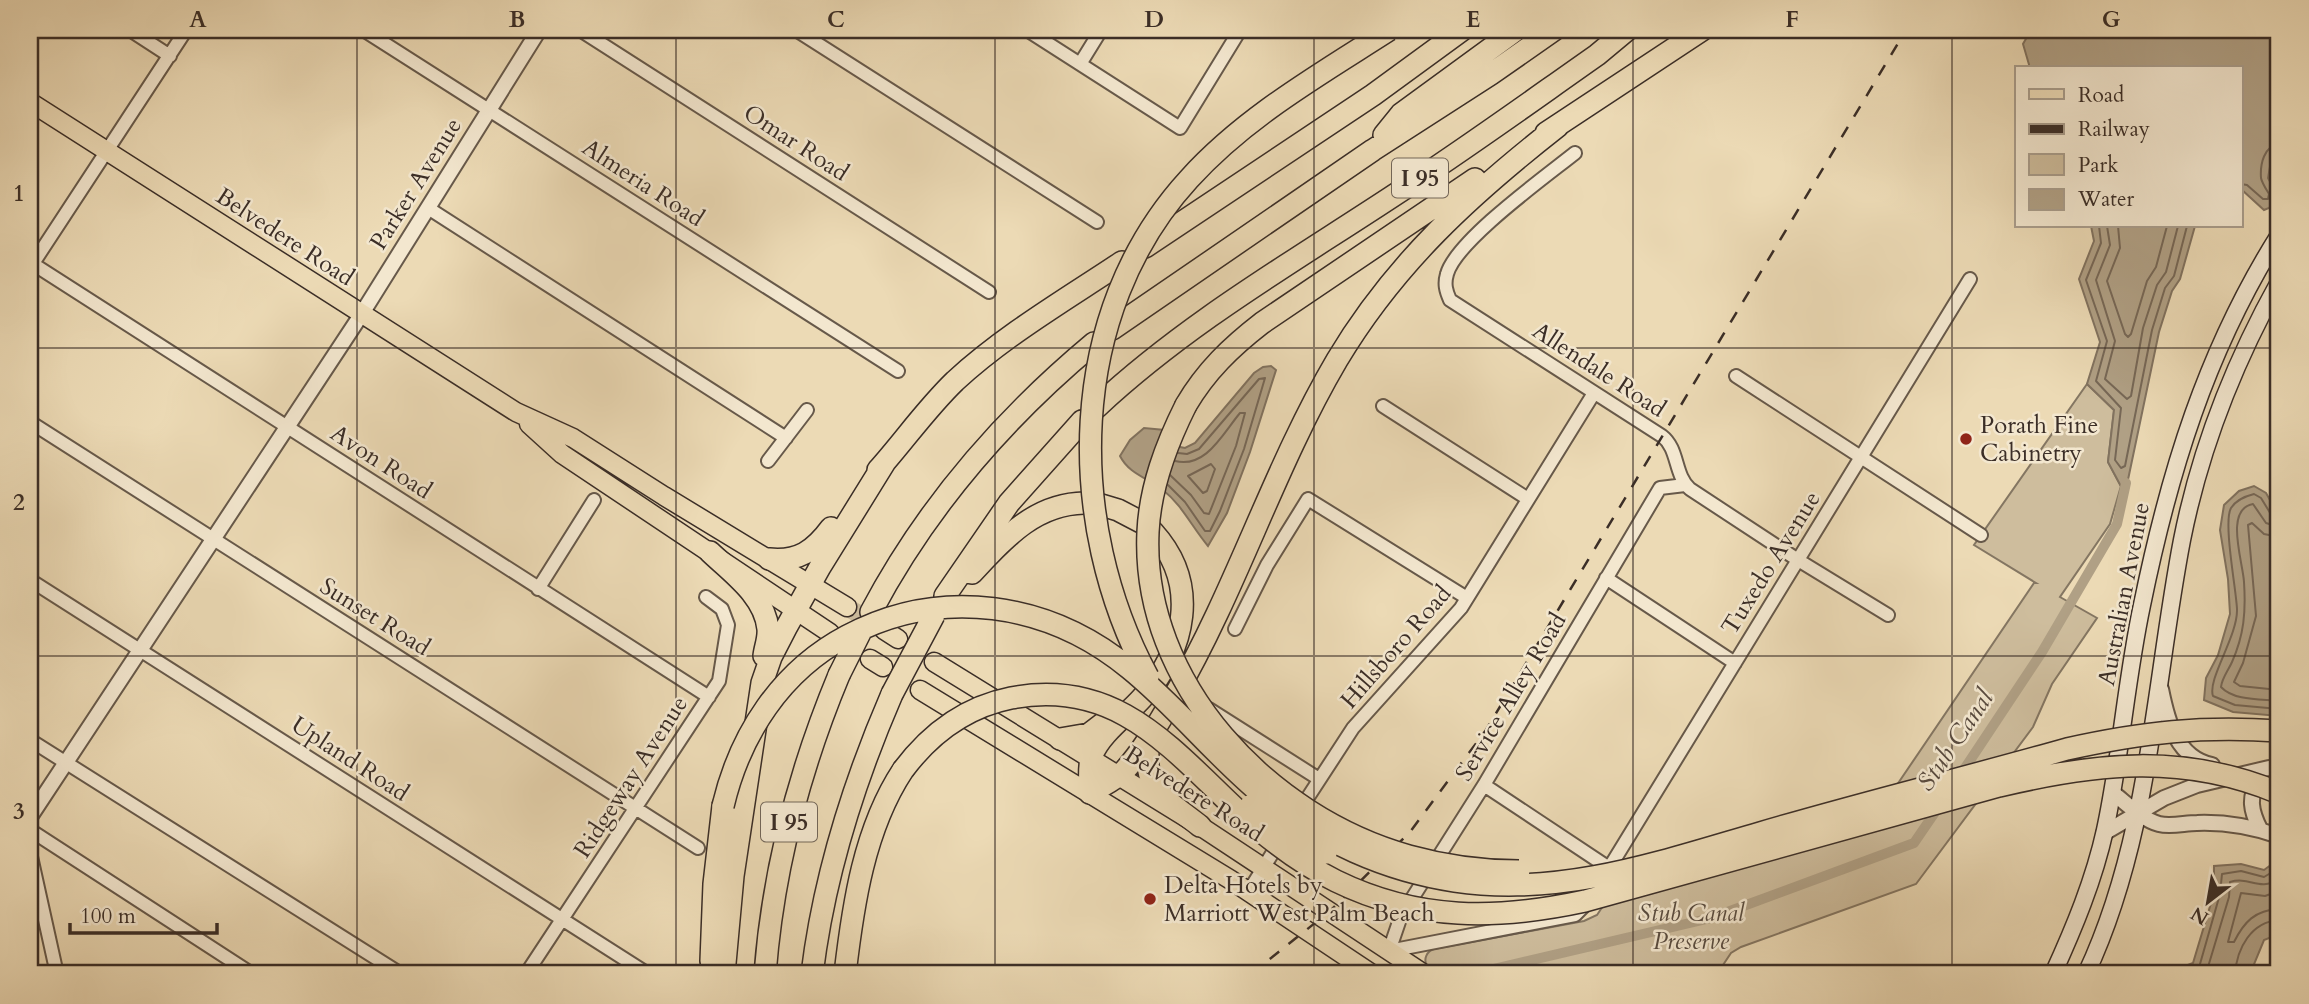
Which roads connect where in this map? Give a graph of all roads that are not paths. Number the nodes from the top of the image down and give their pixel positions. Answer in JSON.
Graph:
{"nodes":[{"id":1,"x":130,"y":30,"type":"edge"},
{"id":2,"x":186,"y":30,"type":"edge"},
{"id":3,"x":539,"y":30,"type":"edge"},
{"id":4,"x":580,"y":30,"type":"edge"},
{"id":5,"x":796,"y":30,"type":"edge"},
{"id":6,"x":1027,"y":30,"type":"edge"},
{"id":7,"x":1101,"y":30,"type":"edge"},
{"id":8,"x":1240,"y":30,"type":"edge"},
{"id":9,"x":1389,"y":30,"type":"edge"},
{"id":10,"x":1462,"y":30,"type":"edge"},
{"id":11,"x":1516,"y":30,"type":"edge"},
{"id":12,"x":1555,"y":30,"type":"edge"},
{"id":13,"x":1628,"y":30,"type":"edge"},
{"id":14,"x":1702,"y":30,"type":"edge"},
{"id":15,"x":365,"y":31,"type":"edge"},
{"id":16,"x":170,"y":56,"type":"junction"},
{"id":17,"x":1080,"y":64,"type":"junction"},
{"id":18,"x":30,"y":102,"type":"edge"},
{"id":19,"x":489,"y":109,"type":"junction"},
{"id":20,"x":1558,"y":126,"type":"junction"},
{"id":21,"x":1373,"y":150,"type":"junction"},
{"id":22,"x":106,"y":151,"type":"junction"},
{"id":23,"x":1575,"y":153,"type":"dead end"},
{"id":24,"x":428,"y":208,"type":"junction"},
{"id":25,"x":1097,"y":222,"type":"dead end"},
{"id":26,"x":2279,"y":235,"type":"edge"},
{"id":27,"x":1145,"y":247,"type":"dead end"},
{"id":28,"x":1122,"y":262,"type":"dead end"},
{"id":29,"x":31,"y":265,"type":"edge"},
{"id":30,"x":1970,"y":279,"type":"dead end"},
{"id":31,"x":2279,"y":282,"type":"edge"},
{"id":32,"x":989,"y":292,"type":"dead end"},
{"id":33,"x":361,"y":315,"type":"junction"},
{"id":34,"x":1112,"y":329,"type":"dead end"},
{"id":35,"x":1094,"y":343,"type":"dead end"},
{"id":36,"x":898,"y":371,"type":"dead end"},
{"id":37,"x":1736,"y":376,"type":"dead end"},
{"id":38,"x":1594,"y":393,"type":"junction"},
{"id":39,"x":1383,"y":407,"type":"dead end"},
{"id":40,"x":807,"y":410,"type":"dead end"},
{"id":41,"x":516,"y":412,"type":"junction"},
{"id":42,"x":30,"y":422,"type":"edge"},
{"id":43,"x":287,"y":427,"type":"junction"},
{"id":44,"x":786,"y":438,"type":"junction"},
{"id":45,"x":1861,"y":457,"type":"junction"},
{"id":46,"x":768,"y":461,"type":"dead end"},
{"id":47,"x":886,"y":461,"type":"junction"},
{"id":48,"x":1685,"y":485,"type":"junction"},
{"id":49,"x":1528,"y":499,"type":"junction"},
{"id":50,"x":594,"y":500,"type":"dead end"},
{"id":51,"x":1981,"y":535,"type":"dead end"},
{"id":52,"x":213,"y":539,"type":"junction"},
{"id":53,"x":710,"y":552,"type":"junction"},
{"id":54,"x":769,"y":559,"type":"junction"},
{"id":55,"x":1798,"y":560,"type":"junction"},
{"id":56,"x":1606,"y":579,"type":"junction"},
{"id":57,"x":30,"y":580,"type":"edge"},
{"id":58,"x":810,"y":584,"type":"junction"},
{"id":59,"x":538,"y":589,"type":"junction"},
{"id":60,"x":706,"y":597,"type":"dead end"},
{"id":61,"x":1467,"y":598,"type":"junction"},
{"id":62,"x":941,"y":605,"type":"junction"},
{"id":63,"x":847,"y":607,"type":"tunnel mouth"},
{"id":64,"x":797,"y":610,"type":"junction"},
{"id":65,"x":871,"y":612,"type":"dead end"},
{"id":66,"x":1888,"y":615,"type":"dead end"},
{"id":67,"x":1235,"y":629,"type":"dead end"},
{"id":68,"x":861,"y":631,"type":"dead end"},
{"id":69,"x":830,"y":633,"type":"dead end"},
{"id":70,"x":140,"y":650,"type":"junction"},
{"id":71,"x":934,"y":662,"type":"dead end"},
{"id":72,"x":1735,"y":663,"type":"junction"},
{"id":73,"x":1161,"y":672,"type":"junction"},
{"id":74,"x":2159,"y":680,"type":"junction"},
{"id":75,"x":762,"y":683,"type":"junction"},
{"id":76,"x":920,"y":690,"type":"dead end"},
{"id":77,"x":709,"y":697,"type":"junction"},
{"id":78,"x":1205,"y":706,"type":"dead end"},
{"id":79,"x":2279,"y":731,"type":"edge"},
{"id":80,"x":1152,"y":733,"type":"junction"},
{"id":81,"x":30,"y":740,"type":"edge"},
{"id":82,"x":1060,"y":740,"type":"junction"},
{"id":83,"x":1091,"y":758,"type":"junction"},
{"id":84,"x":65,"y":763,"type":"junction"},
{"id":85,"x":2274,"y":768,"type":"edge"},
{"id":86,"x":1118,"y":776,"type":"junction"},
{"id":87,"x":1319,"y":779,"type":"junction"},
{"id":88,"x":1483,"y":785,"type":"junction"},
{"id":89,"x":1090,"y":793,"type":"junction"},
{"id":90,"x":2113,"y":793,"type":"junction"},
{"id":91,"x":2279,"y":793,"type":"edge"},
{"id":92,"x":636,"y":808,"type":"junction"},
{"id":93,"x":2138,"y":812,"type":"junction"},
{"id":94,"x":30,"y":817,"type":"edge"},
{"id":95,"x":1200,"y":826,"type":"junction"},
{"id":96,"x":2260,"y":829,"type":"junction"},
{"id":97,"x":30,"y":830,"type":"edge"},
{"id":98,"x":2104,"y":833,"type":"junction"},
{"id":99,"x":1756,"y":834,"type":"junction"},
{"id":100,"x":2279,"y":835,"type":"edge"},
{"id":101,"x":698,"y":848,"type":"dead end"},
{"id":102,"x":30,"y":852,"type":"edge"},
{"id":103,"x":1264,"y":867,"type":"junction"},
{"id":104,"x":1609,"y":868,"type":"junction"},
{"id":105,"x":1687,"y":872,"type":"junction"},
{"id":106,"x":1249,"y":891,"type":"junction"},
{"id":107,"x":562,"y":920,"type":"junction"},
{"id":108,"x":1389,"y":951,"type":"junction"},
{"id":109,"x":57,"y":974,"type":"edge"},
{"id":110,"x":252,"y":974,"type":"edge"},
{"id":111,"x":401,"y":974,"type":"edge"},
{"id":112,"x":526,"y":974,"type":"edge"},
{"id":113,"x":648,"y":974,"type":"edge"},
{"id":114,"x":711,"y":974,"type":"edge"},
{"id":115,"x":724,"y":974,"type":"edge"},
{"id":116,"x":765,"y":974,"type":"edge"},
{"id":117,"x":812,"y":974,"type":"edge"},
{"id":118,"x":845,"y":974,"type":"edge"},
{"id":119,"x":1372,"y":974,"type":"edge"},
{"id":120,"x":1424,"y":974,"type":"edge"},
{"id":121,"x":2053,"y":974,"type":"edge"},
{"id":122,"x":2086,"y":974,"type":"edge"}],
"edges":[{"from":1,"to":16,"type":"street"},
{"from":2,"to":16,"type":"street"},
{"from":3,"to":19,"type":"street","name":"Parker Avenue"},
{"from":4,"to":32,"type":"street","name":"Omar Road"},
{"from":5,"to":25,"type":"street"},
{"from":6,"to":17,"type":"street"},
{"from":7,"to":17,"type":"street"},
{"from":8,"to":17,"type":"street"},
{"from":9,"to":105,"type":"highway","bridge":true},
{"from":10,"to":27,"type":"highway"},
{"from":11,"to":21,"type":"highway"},
{"from":12,"to":21,"type":"highway","number":"I 95"},
{"from":13,"to":62,"type":"highway","number":"I 95"},
{"from":14,"to":20,"type":"highway"},
{"from":15,"to":19,"type":"street","name":"Almeria Road"},
{"from":16,"to":22,"type":"street"},
{"from":18,"to":22,"type":"main road","name":"Belvedere Road"},
{"from":19,"to":24,"type":"street","name":"Parker Avenue"},
{"from":19,"to":36,"type":"street","name":"Almeria Road"},
{"from":20,"to":80,"type":"highway"},
{"from":20,"to":99,"type":"highway","bridge":true},
{"from":21,"to":34,"type":"highway","number":"I 95"},
{"from":22,"to":29,"type":"street"},
{"from":22,"to":33,"type":"main road","name":"Belvedere Road"},
{"from":23,"to":38,"type":"street","name":"Allendale Road"},
{"from":24,"to":33,"type":"street","name":"Parker Avenue"},
{"from":24,"to":44,"type":"street"},
{"from":26,"to":90,"type":"main road","name":"Australian Avenue"},
{"from":28,"to":47,"type":"highway"},
{"from":29,"to":43,"type":"street","name":"Avon Road"},
{"from":30,"to":45,"type":"street","name":"Tuxedo Avenue"},
{"from":31,"to":74,"type":"main road","name":"Australian Avenue"},
{"from":33,"to":41,"type":"main road","name":"Belvedere Road"},
{"from":33,"to":43,"type":"street","name":"Parker Avenue"},
{"from":35,"to":65,"type":"highway"},
{"from":37,"to":45,"type":"street"},
{"from":38,"to":48,"type":"street","name":"Allendale Road"},
{"from":38,"to":49,"type":"street","name":"Hillsboro Road"},
{"from":39,"to":49,"type":"street"},
{"from":40,"to":44,"type":"street"},
{"from":41,"to":53,"type":"main road","name":"Belvedere Road"},
{"from":41,"to":54,"type":"main road","name":"Belvedere Road"},
{"from":42,"to":52,"type":"street","name":"Sunset Road"},
{"from":43,"to":52,"type":"street","name":"Parker Avenue"},
{"from":43,"to":59,"type":"street","name":"Avon Road"},
{"from":44,"to":46,"type":"street"},
{"from":45,"to":51,"type":"street"},
{"from":45,"to":55,"type":"street","name":"Tuxedo Avenue"},
{"from":47,"to":54,"type":"highway"},
{"from":47,"to":58,"type":"highway"},
{"from":48,"to":55,"type":"street"},
{"from":48,"to":56,"type":"street","name":"Service Alley Road"},
{"from":49,"to":61,"type":"street","name":"Hillsboro Road"},
{"from":50,"to":59,"type":"street"},
{"from":52,"to":70,"type":"street","name":"Parker Avenue"},
{"from":52,"to":92,"type":"street","name":"Sunset Road"},
{"from":53,"to":64,"type":"main road","name":"Belvedere Road"},
{"from":53,"to":75,"type":"highway"},
{"from":54,"to":58,"type":"main road","name":"Belvedere Road"},
{"from":55,"to":66,"type":"street"},
{"from":55,"to":72,"type":"street","name":"Tuxedo Avenue"},
{"from":56,"to":72,"type":"street"},
{"from":56,"to":88,"type":"street","name":"Service Alley Road"},
{"from":57,"to":70,"type":"street","name":"Upland Road"},
{"from":58,"to":63,"type":"main road","name":"Belvedere Road"},
{"from":58,"to":64,"type":"highway"},
{"from":59,"to":77,"type":"street","name":"Avon Road"},
{"from":60,"to":77,"type":"street","name":"Ridgeway Avenue"},
{"from":61,"to":67,"type":"street"},
{"from":61,"to":87,"type":"street","name":"Hillsboro Road"},
{"from":62,"to":73,"type":"highway"},
{"from":62,"to":117,"type":"highway","number":"I 95","bridge":true},
{"from":64,"to":69,"type":"main road","name":"Belvedere Road"},
{"from":64,"to":75,"type":"highway"},
{"from":68,"to":116,"type":"highway","number":"I 95","bridge":true},
{"from":70,"to":84,"type":"street","name":"Parker Avenue"},
{"from":70,"to":107,"type":"street","name":"Upland Road"},
{"from":71,"to":82,"type":"main road","name":"Belvedere Road"},
{"from":72,"to":104,"type":"street","name":"Tuxedo Avenue"},
{"from":73,"to":82,"type":"highway"},
{"from":73,"to":83,"type":"highway"},
{"from":74,"to":85,"type":"street"},
{"from":74,"to":93,"type":"main road","name":"Australian Avenue"},
{"from":75,"to":115,"type":"highway"},
{"from":76,"to":89,"type":"main road"},
{"from":77,"to":92,"type":"street","name":"Ridgeway Avenue"},
{"from":78,"to":87,"type":"street"},
{"from":79,"to":99,"type":"highway","bridge":true},
{"from":80,"to":86,"type":"highway"},
{"from":80,"to":95,"type":"highway"},
{"from":81,"to":84,"type":"street"},
{"from":82,"to":83,"type":"main road","name":"Belvedere Road"},
{"from":83,"to":86,"type":"main road","name":"Belvedere Road"},
{"from":83,"to":89,"type":"highway"},
{"from":84,"to":94,"type":"street","name":"Parker Avenue"},
{"from":84,"to":111,"type":"street"},
{"from":85,"to":93,"type":"street"},
{"from":85,"to":96,"type":"street"},
{"from":86,"to":89,"type":"highway"},
{"from":86,"to":95,"type":"main road","name":"Belvedere Road"},
{"from":87,"to":103,"type":"street","name":"Hillsboro Road"},
{"from":88,"to":104,"type":"street"},
{"from":88,"to":108,"type":"street","name":"Service Alley Road"},
{"from":89,"to":106,"type":"main road"},
{"from":90,"to":93,"type":"street"},
{"from":90,"to":98,"type":"main road","name":"Australian Avenue"},
{"from":91,"to":105,"type":"highway","bridge":true},
{"from":92,"to":101,"type":"street","name":"Sunset Road"},
{"from":92,"to":107,"type":"street","name":"Ridgeway Avenue"},
{"from":93,"to":96,"type":"street"},
{"from":93,"to":98,"type":"street"},
{"from":93,"to":122,"type":"main road","name":"Australian Avenue"},
{"from":95,"to":103,"type":"main road","name":"Belvedere Road"},
{"from":96,"to":100,"type":"street"},
{"from":97,"to":110,"type":"street"},
{"from":98,"to":121,"type":"main road","name":"Australian Avenue"},
{"from":99,"to":114,"type":"highway","bridge":true},
{"from":102,"to":109,"type":"street"},
{"from":103,"to":106,"type":"street","name":"Hillsboro Road"},
{"from":103,"to":108,"type":"main road","name":"Belvedere Road"},
{"from":104,"to":108,"type":"street","name":"Tuxedo Avenue"},
{"from":105,"to":118,"type":"highway","bridge":true},
{"from":106,"to":119,"type":"main road"},
{"from":107,"to":112,"type":"street","name":"Ridgeway Avenue"},
{"from":107,"to":113,"type":"street","name":"Upland Road"},
{"from":108,"to":120,"type":"main road","name":"Belvedere Road"}]}
